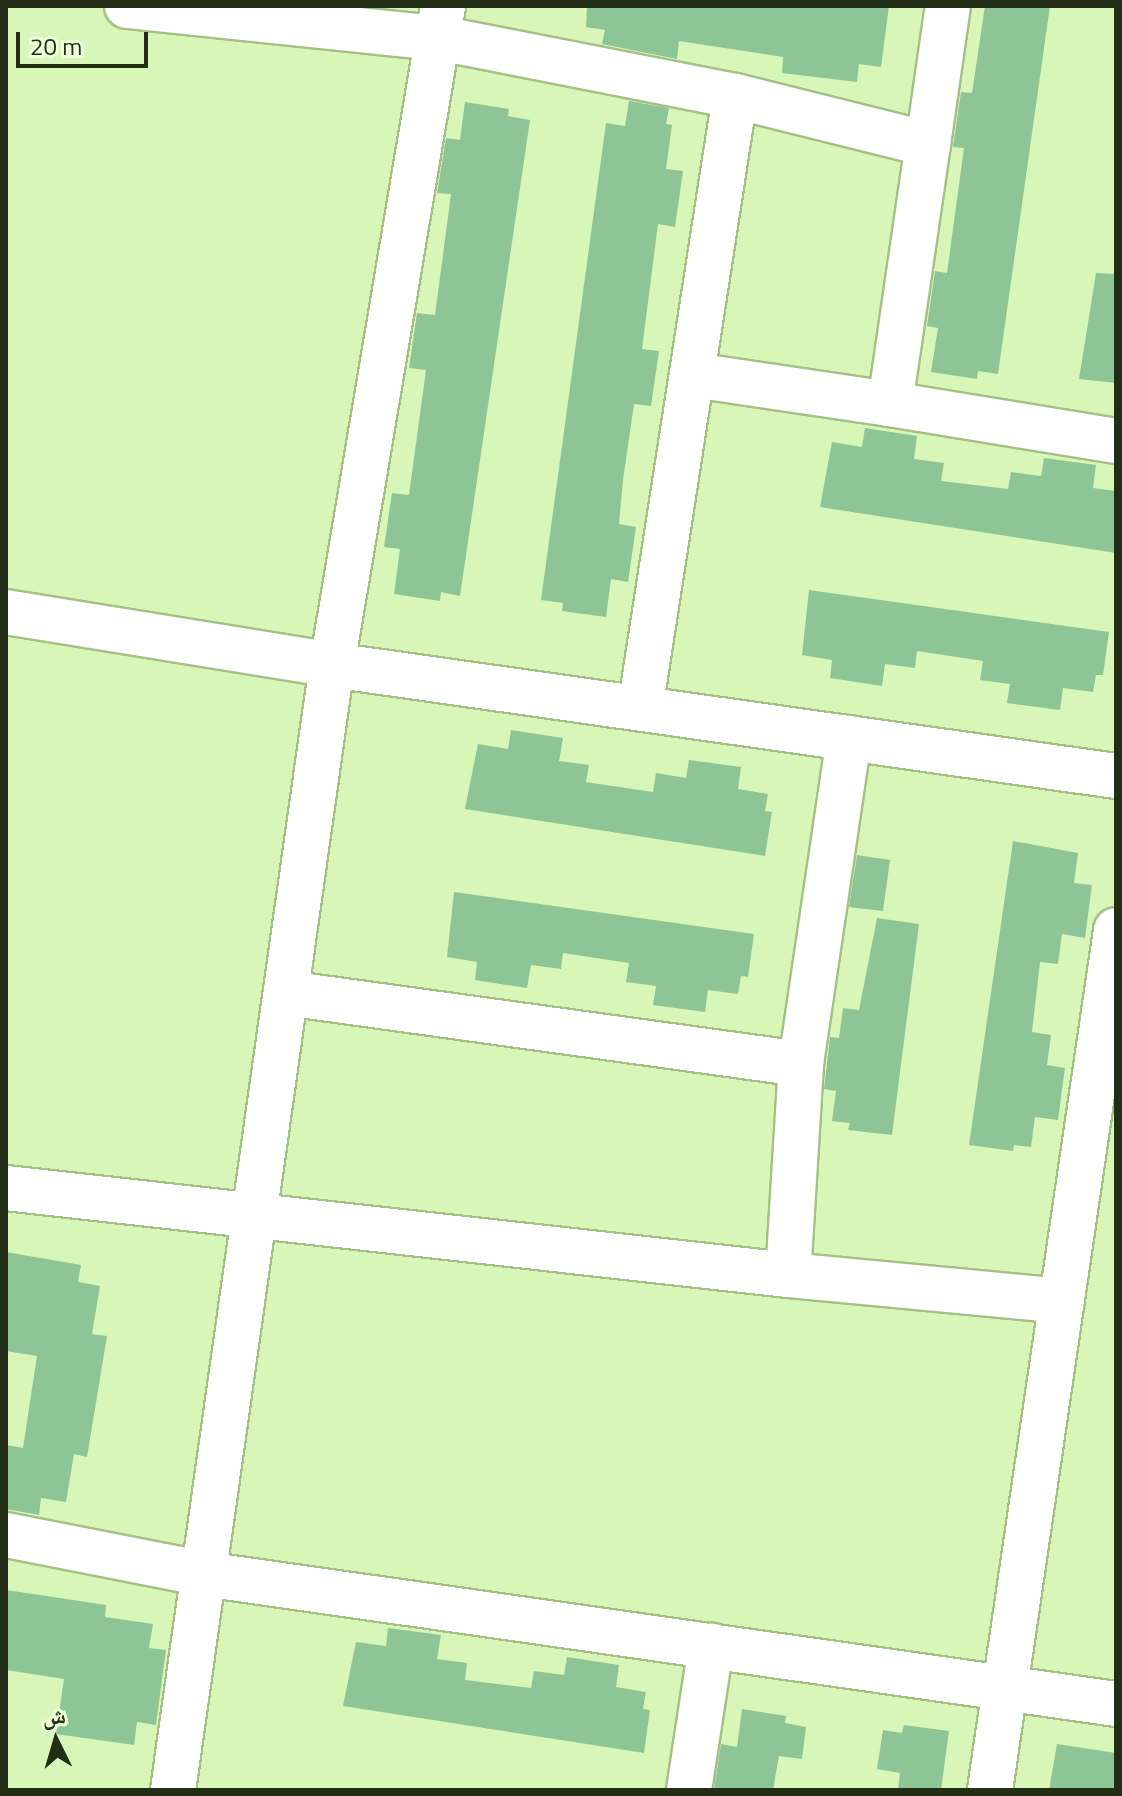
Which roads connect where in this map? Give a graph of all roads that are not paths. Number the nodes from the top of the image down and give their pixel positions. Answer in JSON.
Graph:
{"nodes":[{"id":1,"x":127,"y":6,"type":"edge"},
{"id":2,"x":948,"y":6,"type":"edge"},
{"id":3,"x":441,"y":22,"type":"edge"},
{"id":4,"x":735,"y":96,"type":"junction"},
{"id":5,"x":928,"y":144,"type":"junction"},
{"id":6,"x":693,"y":375,"type":"junction"},
{"id":7,"x":890,"y":404,"type":"junction"},
{"id":8,"x":1116,"y":441,"type":"edge"},
{"id":9,"x":6,"y":612,"type":"edge"},
{"id":10,"x":332,"y":665,"type":"junction"},
{"id":11,"x":640,"y":709,"type":"junction"},
{"id":12,"x":849,"y":738,"type":"junction"},
{"id":13,"x":1116,"y":776,"type":"edge"},
{"id":14,"x":1116,"y":930,"type":"edge"},
{"id":15,"x":286,"y":993,"type":"junction"},
{"id":16,"x":801,"y":1064,"type":"junction"},
{"id":17,"x":6,"y":1188,"type":"edge"},
{"id":18,"x":254,"y":1217,"type":"junction"},
{"id":19,"x":788,"y":1275,"type":"junction"},
{"id":20,"x":1062,"y":1301,"type":"junction"},
{"id":21,"x":6,"y":1535,"type":"edge"},
{"id":22,"x":204,"y":1574,"type":"junction"},
{"id":23,"x":711,"y":1646,"type":"junction"},
{"id":24,"x":1005,"y":1687,"type":"junction"},
{"id":25,"x":1116,"y":1704,"type":"edge"},
{"id":26,"x":173,"y":1790,"type":"edge"},
{"id":27,"x":689,"y":1790,"type":"edge"},
{"id":28,"x":990,"y":1790,"type":"edge"}],
"edges":[{"from":1,"to":3,"type":"street"},
{"from":2,"to":5,"type":"street"},
{"from":3,"to":4,"type":"street"},
{"from":3,"to":10,"type":"street"},
{"from":4,"to":5,"type":"street"},
{"from":4,"to":6,"type":"street"},
{"from":5,"to":7,"type":"street"},
{"from":6,"to":7,"type":"street"},
{"from":6,"to":11,"type":"street"},
{"from":7,"to":8,"type":"street"},
{"from":9,"to":10,"type":"street"},
{"from":10,"to":11,"type":"street"},
{"from":10,"to":15,"type":"street"},
{"from":11,"to":12,"type":"street"},
{"from":12,"to":13,"type":"street"},
{"from":12,"to":16,"type":"street"},
{"from":14,"to":20,"type":"street"},
{"from":15,"to":16,"type":"street"},
{"from":15,"to":18,"type":"street"},
{"from":16,"to":19,"type":"street"},
{"from":17,"to":18,"type":"street"},
{"from":18,"to":19,"type":"street"},
{"from":18,"to":22,"type":"street"},
{"from":19,"to":20,"type":"street"},
{"from":20,"to":24,"type":"street"},
{"from":21,"to":22,"type":"street"},
{"from":22,"to":23,"type":"street"},
{"from":22,"to":26,"type":"street"},
{"from":23,"to":24,"type":"street"},
{"from":23,"to":27,"type":"street"},
{"from":24,"to":25,"type":"street"},
{"from":24,"to":28,"type":"street"}]}
